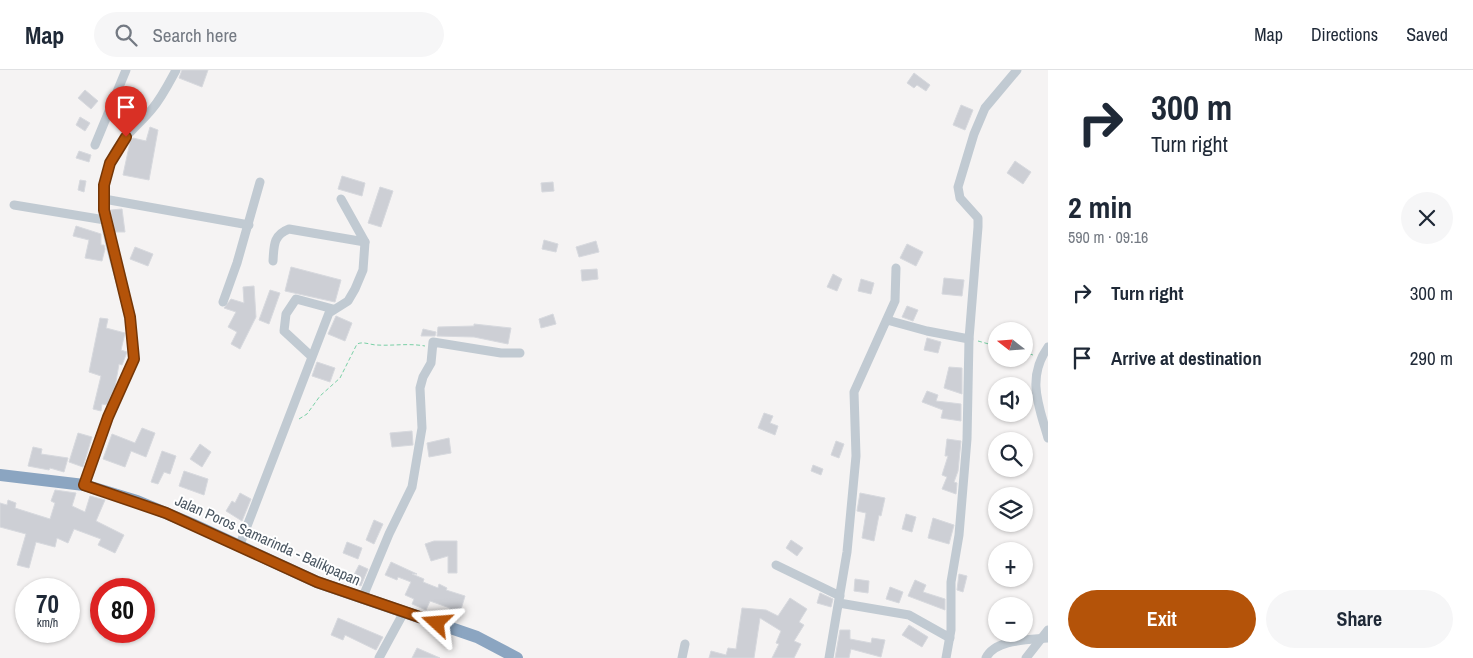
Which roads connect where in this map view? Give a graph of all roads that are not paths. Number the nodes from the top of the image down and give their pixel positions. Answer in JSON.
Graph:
{"nodes":[{"id":1,"x":126,"y":70,"type":"edge"},
{"id":2,"x":176,"y":70,"type":"edge"},
{"id":3,"x":1017,"y":70,"type":"edge"},
{"id":4,"x":95,"y":145,"type":"dead end"},
{"id":5,"x":260,"y":182,"type":"dead end"},
{"id":6,"x":104,"y":199,"type":"junction"},
{"id":7,"x":341,"y":200,"type":"dead end"},
{"id":8,"x":14,"y":205,"type":"dead end"},
{"id":9,"x":105,"y":220,"type":"junction"},
{"id":10,"x":249,"y":225,"type":"junction"},
{"id":11,"x":365,"y":242,"type":"junction"},
{"id":12,"x":272,"y":261,"type":"dead end"},
{"id":13,"x":896,"y":268,"type":"dead end"},
{"id":14,"x":223,"y":302,"type":"dead end"},
{"id":15,"x":333,"y":309,"type":"junction"},
{"id":16,"x":887,"y":320,"type":"junction"},
{"id":17,"x":969,"y":339,"type":"junction"},
{"id":18,"x":1048,"y":347,"type":"edge"},
{"id":19,"x":520,"y":353,"type":"dead end"},
{"id":20,"x":311,"y":356,"type":"junction"},
{"id":21,"x":1048,"y":438,"type":"edge"},
{"id":22,"x":0,"y":475,"type":"edge"},
{"id":23,"x":84,"y":485,"type":"junction"},
{"id":24,"x":239,"y":547,"type":"junction"},
{"id":25,"x":776,"y":565,"type":"dead end"},
{"id":26,"x":362,"y":599,"type":"junction"},
{"id":27,"x":839,"y":600,"type":"junction"},
{"id":28,"x":404,"y":612,"type":"junction"},
{"id":29,"x":1048,"y":630,"type":"edge"},
{"id":30,"x":950,"y":638,"type":"junction"},
{"id":31,"x":1044,"y":639,"type":"edge"},
{"id":32,"x":685,"y":644,"type":"dead end"},
{"id":33,"x":502,"y":655,"type":"edge"},
{"id":34,"x":379,"y":658,"type":"edge"},
{"id":35,"x":517,"y":658,"type":"edge"},
{"id":36,"x":682,"y":658,"type":"edge"},
{"id":37,"x":829,"y":658,"type":"edge"},
{"id":38,"x":946,"y":658,"type":"edge"},
{"id":39,"x":986,"y":658,"type":"edge"},
{"id":40,"x":1026,"y":658,"type":"edge"}],
"edges":[{"from":1,"to":4,"type":"street"},
{"from":2,"to":6,"type":"street"},
{"from":3,"to":17,"type":"street"},
{"from":5,"to":10,"type":"street"},
{"from":6,"to":9,"type":"street"},
{"from":6,"to":10,"type":"street"},
{"from":7,"to":11,"type":"street"},
{"from":8,"to":9,"type":"street"},
{"from":9,"to":23,"type":"street"},
{"from":10,"to":14,"type":"street"},
{"from":11,"to":12,"type":"street"},
{"from":11,"to":15,"type":"street"},
{"from":13,"to":16,"type":"street"},
{"from":15,"to":20,"type":"street"},
{"from":15,"to":20,"type":"street"},
{"from":16,"to":17,"type":"street"},
{"from":16,"to":27,"type":"street"},
{"from":17,"to":30,"type":"street"},
{"from":18,"to":21,"type":"street"},
{"from":19,"to":26,"type":"street"},
{"from":20,"to":24,"type":"street"},
{"from":22,"to":23,"type":"highway","name":"Jalan Poros Samarinda - Balikpapan"},
{"from":23,"to":24,"type":"highway","name":"Jalan Poros Samarinda - Balikpapan"},
{"from":24,"to":26,"type":"highway","name":"Jalan Poros Samarinda - Balikpapan"},
{"from":25,"to":27,"type":"street"},
{"from":26,"to":28,"type":"highway","name":"Jalan Poros Samarinda - Balikpapan"},
{"from":27,"to":30,"type":"street"},
{"from":27,"to":37,"type":"street"},
{"from":28,"to":33,"type":"highway","name":"Jalan Poros Samarinda - Balikpapan"},
{"from":28,"to":34,"type":"street"},
{"from":29,"to":31,"type":"street"},
{"from":30,"to":38,"type":"street"},
{"from":31,"to":39,"type":"street"},
{"from":31,"to":40,"type":"street"},
{"from":32,"to":36,"type":"street"},
{"from":33,"to":35,"type":"highway","name":"Jalan Poros Samarinda - Balikpapan"}]}
